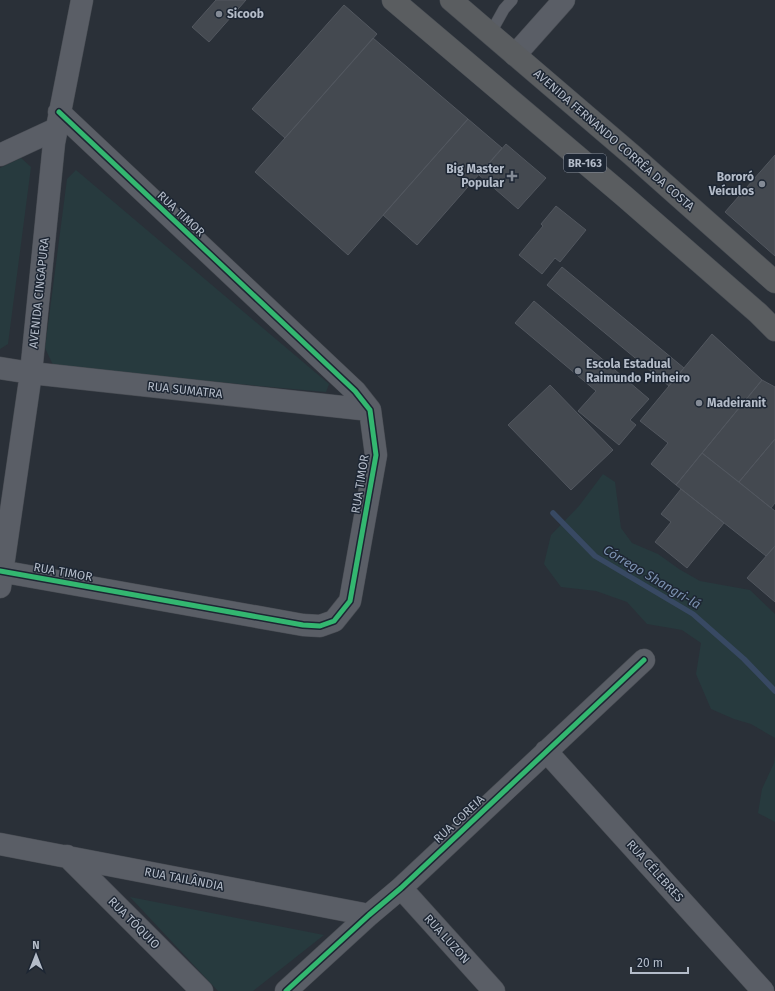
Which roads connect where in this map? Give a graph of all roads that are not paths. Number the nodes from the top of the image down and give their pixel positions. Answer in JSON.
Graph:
{"nodes":[{"id":1,"x":82,"y":0,"type":"edge"},
{"id":2,"x":392,"y":0,"type":"edge"},
{"id":3,"x":451,"y":0,"type":"edge"},
{"id":4,"x":512,"y":0,"type":"edge"},
{"id":5,"x":564,"y":0,"type":"edge"},
{"id":6,"x":490,"y":34,"type":"junction"},
{"id":7,"x":516,"y":55,"type":"junction"},
{"id":8,"x":58,"y":120,"type":"junction"},
{"id":9,"x":0,"y":155,"type":"edge"},
{"id":10,"x":773,"y":277,"type":"edge"},
{"id":11,"x":775,"y":330,"type":"edge"},
{"id":12,"x":0,"y":368,"type":"edge"},
{"id":13,"x":31,"y":373,"type":"junction"},
{"id":14,"x":370,"y":410,"type":"junction"},
{"id":15,"x":1,"y":577,"type":"edge"},
{"id":16,"x":644,"y":660,"type":"dead end"},
{"id":17,"x":546,"y":751,"type":"junction"},
{"id":18,"x":0,"y":844,"type":"edge"},
{"id":19,"x":67,"y":856,"type":"junction"},
{"id":20,"x":401,"y":888,"type":"junction"},
{"id":21,"x":369,"y":915,"type":"junction"},
{"id":22,"x":202,"y":991,"type":"edge"},
{"id":23,"x":286,"y":991,"type":"edge"},
{"id":24,"x":494,"y":991,"type":"edge"},
{"id":25,"x":763,"y":991,"type":"edge"}],
"edges":[{"from":1,"to":8,"type":"street","name":"AVENIDA CINGAPURA"},
{"from":2,"to":11,"type":"highway","number":"BR-163"},
{"from":3,"to":6,"type":"highway","name":"AVENIDA FERNANDO CORRÊA DA COSTA","number":"BR-163"},
{"from":4,"to":6,"type":"lane"},
{"from":5,"to":7,"type":"street"},
{"from":6,"to":7,"type":"highway","name":"AVENIDA FERNANDO CORRÊA DA COSTA","number":"BR-163"},
{"from":7,"to":10,"type":"highway","name":"AVENIDA FERNANDO CORRÊA DA COSTA","number":"BR-163"},
{"from":8,"to":9,"type":"street"},
{"from":8,"to":13,"type":"street","name":"AVENIDA CINGAPURA"},
{"from":8,"to":14,"type":"street","name":"RUA TIMOR"},
{"from":12,"to":13,"type":"street","name":"RUA SUMATRA"},
{"from":13,"to":14,"type":"street","name":"RUA SUMATRA"},
{"from":13,"to":15,"type":"street","name":"AVENIDA CINGAPURA"},
{"from":14,"to":15,"type":"street","name":"RUA TIMOR"},
{"from":16,"to":17,"type":"street","name":"RUA COREIA"},
{"from":17,"to":20,"type":"street","name":"RUA COREIA"},
{"from":17,"to":25,"type":"street","name":"RUA CÉLEBRES"},
{"from":18,"to":19,"type":"street","name":"RUA TAILÂNDIA"},
{"from":19,"to":21,"type":"street","name":"RUA TAILÂNDIA"},
{"from":19,"to":22,"type":"street","name":"RUA TÓQUIO"},
{"from":20,"to":21,"type":"street","name":"RUA COREIA"},
{"from":20,"to":24,"type":"street","name":"RUA LUZON"},
{"from":21,"to":23,"type":"street","name":"RUA COREIA"}]}
